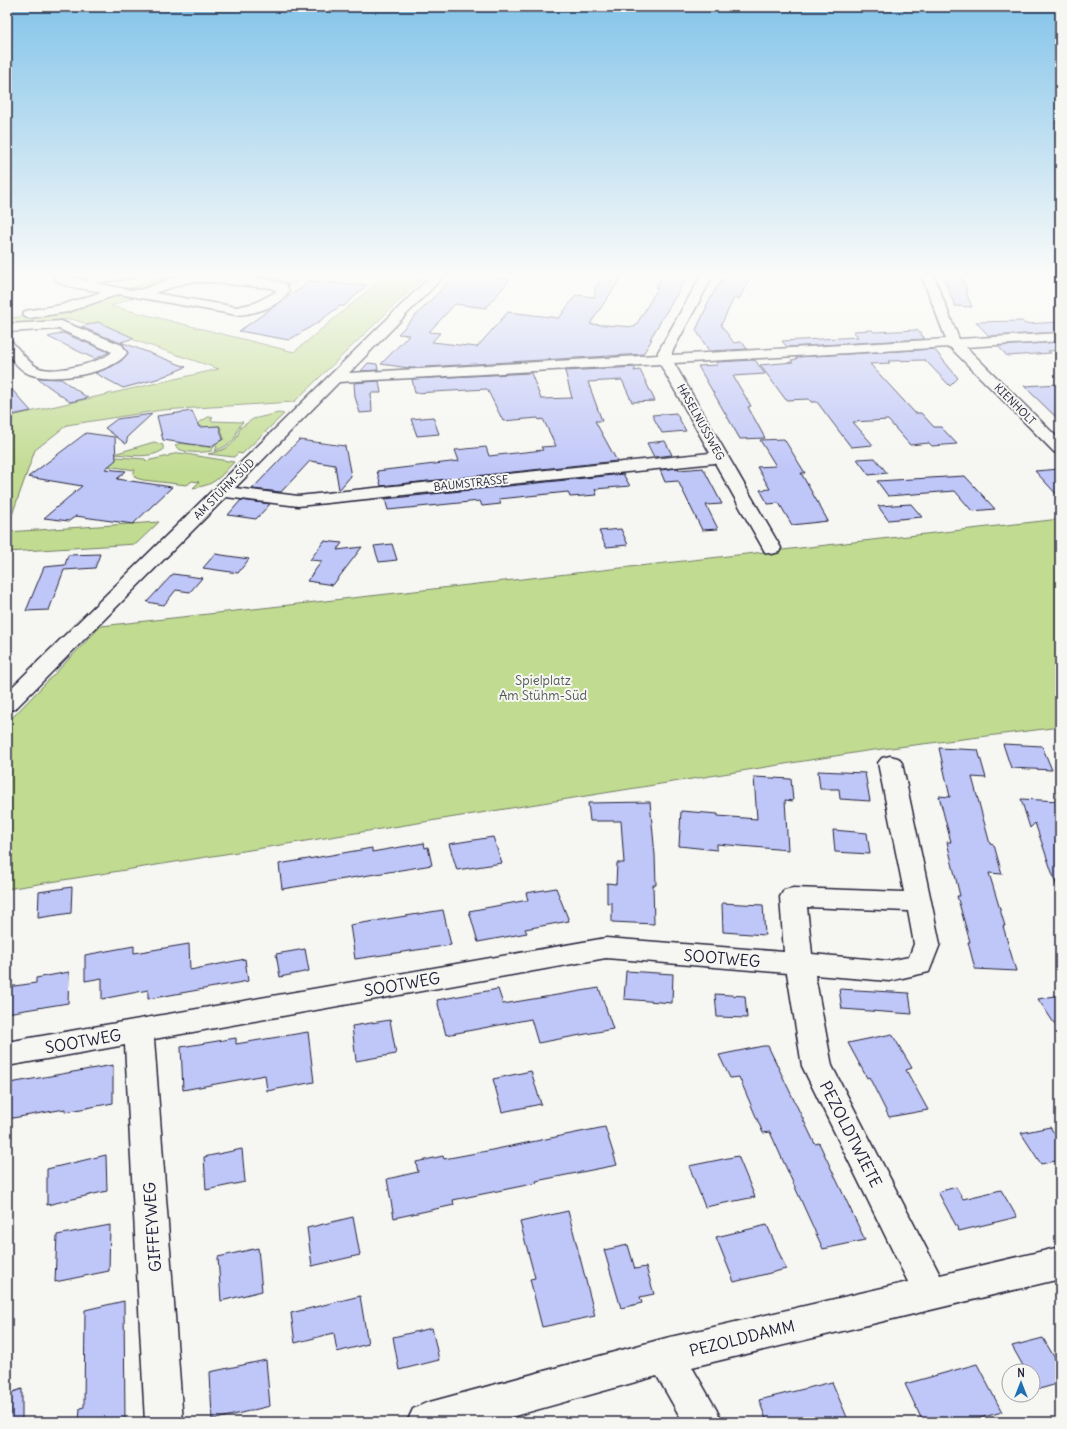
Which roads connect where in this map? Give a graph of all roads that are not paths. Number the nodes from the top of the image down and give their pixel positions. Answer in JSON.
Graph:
{"nodes":[{"id":1,"x":99,"y":341,"type":"edge"},
{"id":2,"x":373,"y":341,"type":"edge"},
{"id":3,"x":671,"y":341,"type":"edge"},
{"id":4,"x":995,"y":341,"type":"edge"},
{"id":5,"x":954,"y":343,"type":"junction"},
{"id":6,"x":7,"y":345,"type":"edge"},
{"id":7,"x":666,"y":361,"type":"junction"},
{"id":8,"x":336,"y":378,"type":"junction"},
{"id":9,"x":1060,"y":449,"type":"edge"},
{"id":10,"x":721,"y":457,"type":"junction"},
{"id":11,"x":222,"y":491,"type":"junction"},
{"id":12,"x":772,"y":548,"type":"dead end"},
{"id":13,"x":32,"y":680,"type":"junction"},
{"id":14,"x":7,"y":681,"type":"edge"},
{"id":15,"x":7,"y":704,"type":"edge"},
{"id":16,"x":890,"y":763,"type":"dead end"},
{"id":17,"x":919,"y":902,"type":"junction"},
{"id":18,"x":799,"y":965,"type":"junction"},
{"id":19,"x":139,"y":1031,"type":"junction"},
{"id":20,"x":7,"y":1054,"type":"edge"},
{"id":21,"x":1060,"y":1263,"type":"edge"},
{"id":22,"x":931,"y":1293,"type":"junction"},
{"id":23,"x":666,"y":1356,"type":"junction"},
{"id":24,"x":164,"y":1422,"type":"edge"},
{"id":25,"x":426,"y":1422,"type":"edge"},
{"id":26,"x":703,"y":1422,"type":"edge"}],
"edges":[{"from":1,"to":6,"type":"street"},
{"from":2,"to":8,"type":"street","name":"AM STÜHM-SÜD"},
{"from":3,"to":7,"type":"street"},
{"from":4,"to":5,"type":"street"},
{"from":5,"to":7,"type":"street"},
{"from":5,"to":9,"type":"street","name":"KIENHOLT"},
{"from":7,"to":8,"type":"street"},
{"from":7,"to":10,"type":"street","name":"HASELNUSSWEG"},
{"from":8,"to":11,"type":"street","name":"AM STÜHM-SÜD"},
{"from":10,"to":11,"type":"street","name":"BAUMSTRASSE"},
{"from":10,"to":12,"type":"street","name":"HASELNUSSWEG"},
{"from":11,"to":13,"type":"street","name":"AM STÜHM-SÜD"},
{"from":13,"to":14,"type":"street"},
{"from":13,"to":15,"type":"street","name":"AM STÜHM-SÜD"},
{"from":16,"to":17,"type":"street"},
{"from":17,"to":18,"type":"street"},
{"from":17,"to":18,"type":"street","name":"PEZOLDTWIETE"},
{"from":18,"to":19,"type":"street","name":"SOOTWEG"},
{"from":18,"to":22,"type":"street","name":"PEZOLDTWIETE"},
{"from":19,"to":20,"type":"street","name":"SOOTWEG"},
{"from":19,"to":24,"type":"street","name":"GIFFEYWEG"},
{"from":21,"to":22,"type":"street","name":"PEZOLDDAMM"},
{"from":22,"to":23,"type":"street","name":"PEZOLDDAMM"},
{"from":23,"to":25,"type":"street","name":"PEZOLDDAMM"},
{"from":23,"to":26,"type":"street"}]}
